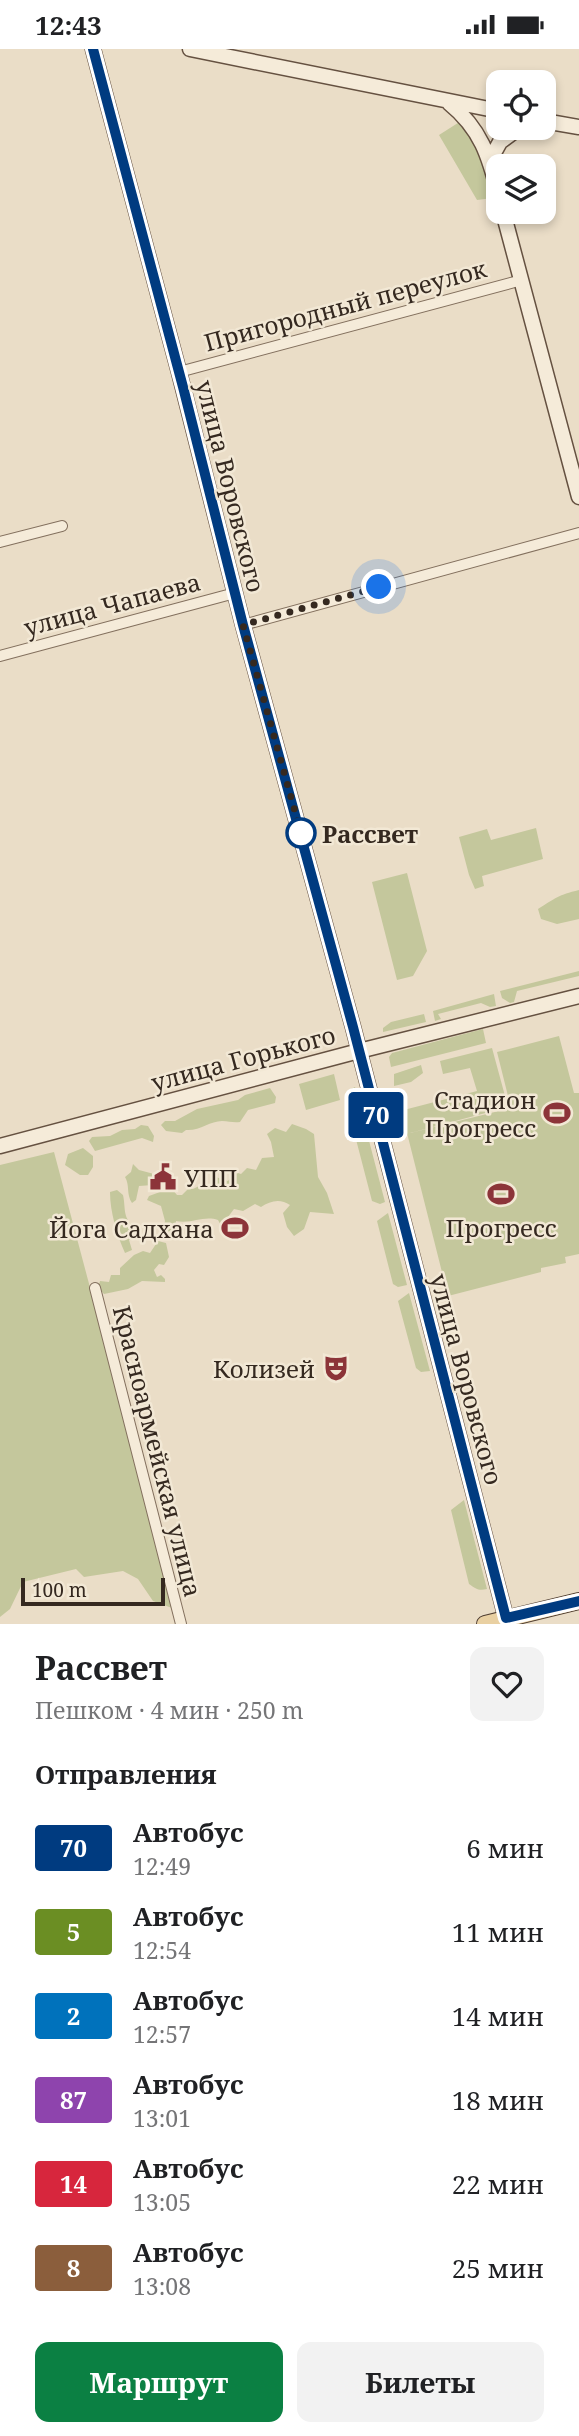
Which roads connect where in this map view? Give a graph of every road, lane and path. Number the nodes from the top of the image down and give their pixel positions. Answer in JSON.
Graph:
{"nodes":[{"id":1,"x":93,"y":49,"type":"edge"},
{"id":2,"x":190,"y":49,"type":"edge"},
{"id":3,"x":449,"y":102,"type":"junction"},
{"id":4,"x":486,"y":109,"type":"edge"},
{"id":5,"x":556,"y":123,"type":"edge"},
{"id":6,"x":579,"y":127,"type":"edge"},
{"id":7,"x":487,"y":154,"type":"edge"},
{"id":8,"x":506,"y":224,"type":"edge"},
{"id":9,"x":522,"y":281,"type":"junction"},
{"id":10,"x":179,"y":372,"type":"junction"},
{"id":11,"x":579,"y":497,"type":"edge"},
{"id":12,"x":62,"y":526,"type":"dead end"},
{"id":13,"x":579,"y":533,"type":"edge"},
{"id":14,"x":0,"y":542,"type":"edge"},
{"id":15,"x":235,"y":593,"type":"junction"},
{"id":16,"x":243,"y":625,"type":"junction"},
{"id":17,"x":0,"y":656,"type":"edge"},
{"id":18,"x":579,"y":996,"type":"edge"},
{"id":19,"x":359,"y":1051,"type":"junction"},
{"id":20,"x":0,"y":1146,"type":"edge"},
{"id":21,"x":95,"y":1288,"type":"dead end"},
{"id":22,"x":579,"y":1601,"type":"edge"},
{"id":23,"x":507,"y":1621,"type":"edge"},
{"id":24,"x":181,"y":1624,"type":"edge"},
{"id":25,"x":485,"y":1624,"type":"edge"}],
"edges":[{"from":1,"to":10,"type":"main road","name":"улица Воровского"},
{"from":2,"to":3,"type":"main road"},
{"from":3,"to":4,"type":"main road"},
{"from":3,"to":7,"type":"main road"},
{"from":5,"to":6,"type":"main road"},
{"from":8,"to":9,"type":"main road"},
{"from":9,"to":10,"type":"street","name":"Пригородный переулок"},
{"from":9,"to":11,"type":"main road"},
{"from":10,"to":15,"type":"main road","name":"улица Воровского"},
{"from":12,"to":14,"type":"street"},
{"from":13,"to":16,"type":"street"},
{"from":15,"to":16,"type":"main road","name":"улица Воровского"},
{"from":15,"to":17,"type":"street","name":"улица Чапаева"},
{"from":16,"to":19,"type":"main road","name":"улица Воровского"},
{"from":18,"to":19,"type":"main road","name":"улица Горького"},
{"from":19,"to":20,"type":"main road","name":"улица Горького"},
{"from":19,"to":23,"type":"main road","name":"улица Воровского"},
{"from":21,"to":24,"type":"street","name":"Красноармейская улица"},
{"from":22,"to":23,"type":"main road"},
{"from":23,"to":25,"type":"main road"}]}
